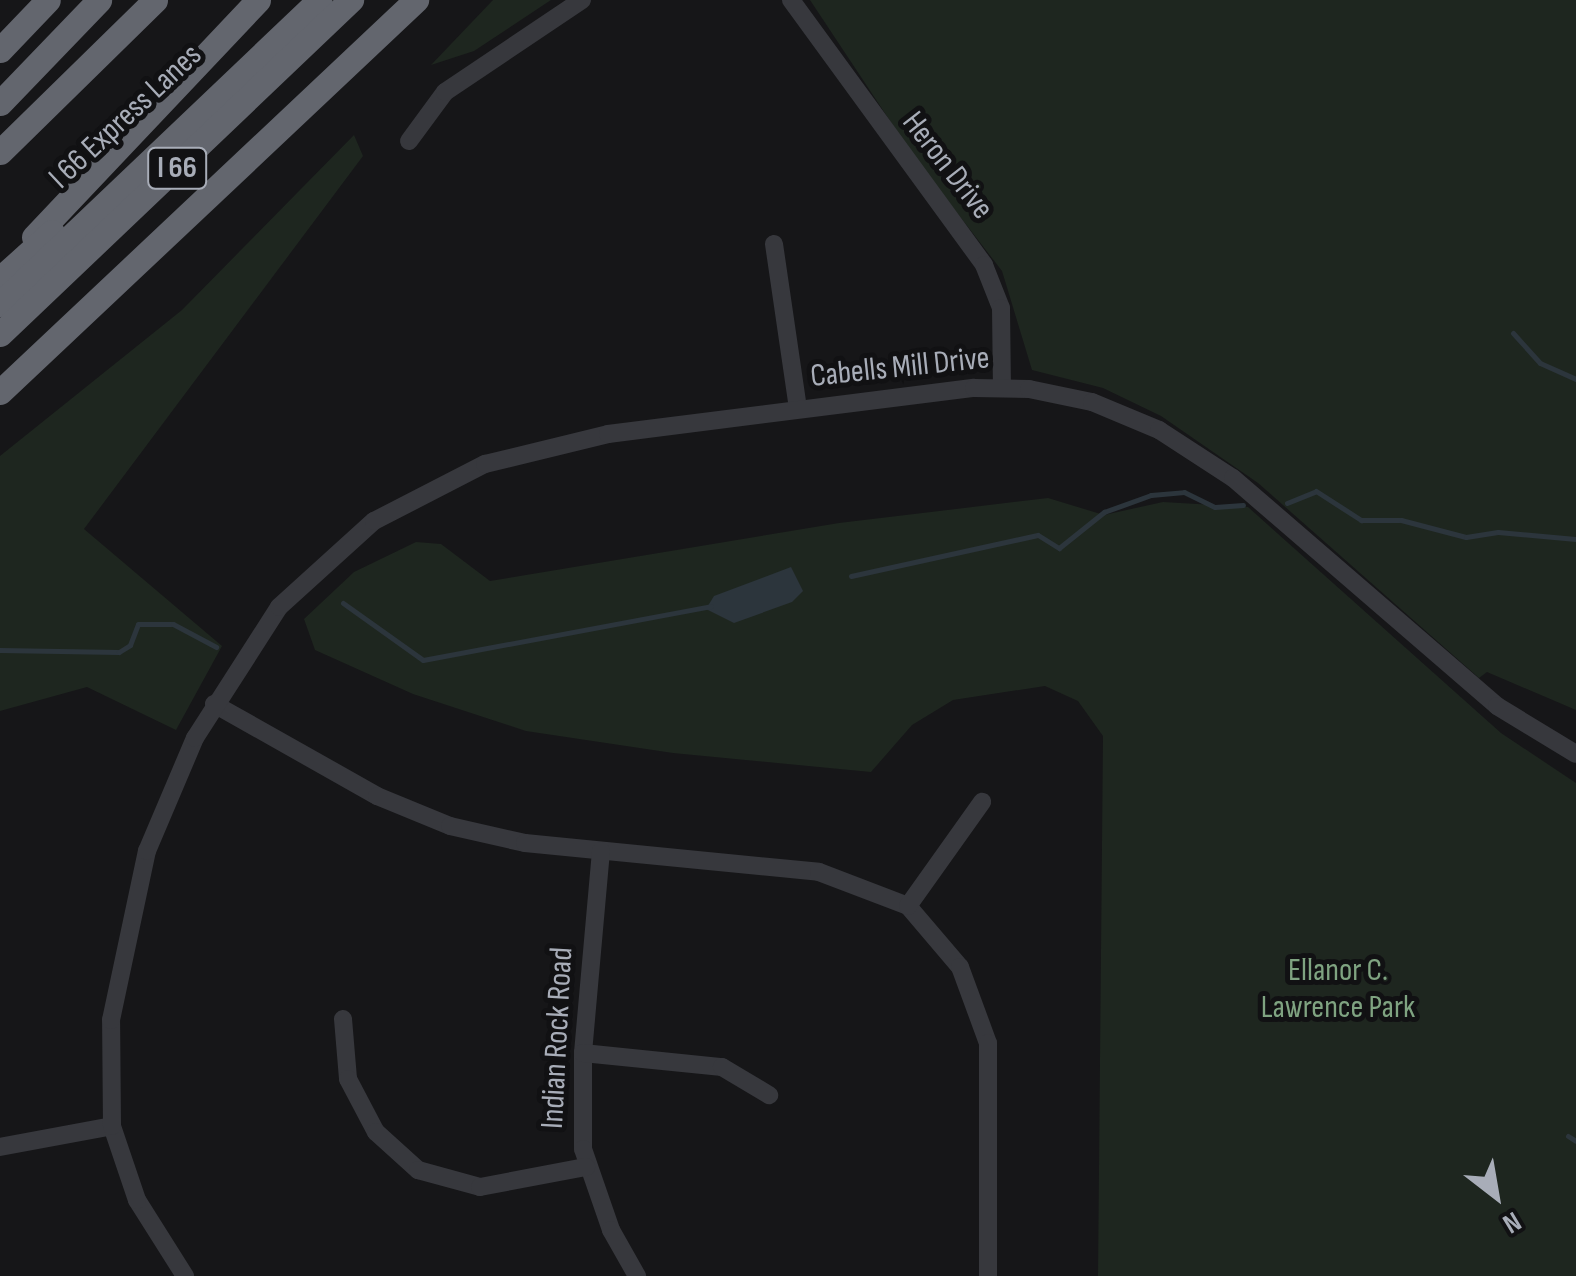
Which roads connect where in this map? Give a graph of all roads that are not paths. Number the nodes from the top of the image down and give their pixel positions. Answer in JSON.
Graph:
{"nodes":[{"id":1,"x":48,"y":0,"type":"edge"},
{"id":2,"x":99,"y":0,"type":"edge"},
{"id":3,"x":155,"y":0,"type":"edge"},
{"id":4,"x":258,"y":0,"type":"edge"},
{"id":5,"x":295,"y":0,"type":"edge"},
{"id":6,"x":319,"y":0,"type":"edge"},
{"id":7,"x":352,"y":0,"type":"edge"},
{"id":8,"x":416,"y":0,"type":"edge"},
{"id":9,"x":582,"y":0,"type":"edge"},
{"id":10,"x":791,"y":0,"type":"edge"},
{"id":11,"x":0,"y":50,"type":"edge"},
{"id":12,"x":0,"y":103,"type":"edge"},
{"id":13,"x":409,"y":141,"type":"dead end"},
{"id":14,"x":0,"y":152,"type":"edge"},
{"id":15,"x":774,"y":244,"type":"dead end"},
{"id":16,"x":0,"y":276,"type":"edge"},
{"id":17,"x":0,"y":304,"type":"edge"},
{"id":18,"x":0,"y":334,"type":"edge"},
{"id":19,"x":1002,"y":388,"type":"junction"},
{"id":20,"x":0,"y":392,"type":"edge"},
{"id":21,"x":798,"y":408,"type":"junction"},
{"id":22,"x":214,"y":704,"type":"junction"},
{"id":23,"x":1576,"y":754,"type":"edge"},
{"id":24,"x":982,"y":802,"type":"dead end"},
{"id":25,"x":601,"y":852,"type":"junction"},
{"id":26,"x":908,"y":906,"type":"junction"},
{"id":27,"x":344,"y":1019,"type":"dead end"},
{"id":28,"x":583,"y":1053,"type":"junction"},
{"id":29,"x":769,"y":1095,"type":"dead end"},
{"id":30,"x":112,"y":1126,"type":"junction"},
{"id":31,"x":0,"y":1147,"type":"edge"},
{"id":32,"x":586,"y":1167,"type":"junction"},
{"id":33,"x":186,"y":1276,"type":"edge"},
{"id":34,"x":638,"y":1276,"type":"edge"},
{"id":35,"x":988,"y":1276,"type":"edge"}],
"edges":[{"from":1,"to":11,"type":"highway"},
{"from":2,"to":12,"type":"highway"},
{"from":3,"to":14,"type":"highway"},
{"from":4,"to":16,"type":"highway"},
{"from":5,"to":16,"type":"highway","name":"I 66 Express Lanes"},
{"from":6,"to":17,"type":"highway"},
{"from":7,"to":18,"type":"highway","number":"I 66"},
{"from":8,"to":20,"type":"highway"},
{"from":9,"to":13,"type":"street"},
{"from":10,"to":19,"type":"street","name":"Heron Drive"},
{"from":15,"to":21,"type":"street"},
{"from":19,"to":21,"type":"street","name":"Cabells Mill Drive"},
{"from":19,"to":23,"type":"street","name":"Cabells Mill Drive"},
{"from":21,"to":22,"type":"street","name":"Cabells Mill Drive"},
{"from":22,"to":25,"type":"street"},
{"from":22,"to":30,"type":"street","name":"Cabells Mill Drive"},
{"from":24,"to":26,"type":"street"},
{"from":25,"to":26,"type":"street"},
{"from":25,"to":28,"type":"street","name":"Indian Rock Road"},
{"from":26,"to":35,"type":"street"},
{"from":27,"to":32,"type":"street"},
{"from":28,"to":29,"type":"street"},
{"from":28,"to":32,"type":"street","name":"Indian Rock Road"},
{"from":30,"to":31,"type":"street"},
{"from":30,"to":33,"type":"street","name":"Cabells Mill Drive"},
{"from":32,"to":34,"type":"street","name":"Indian Rock Road"}]}
